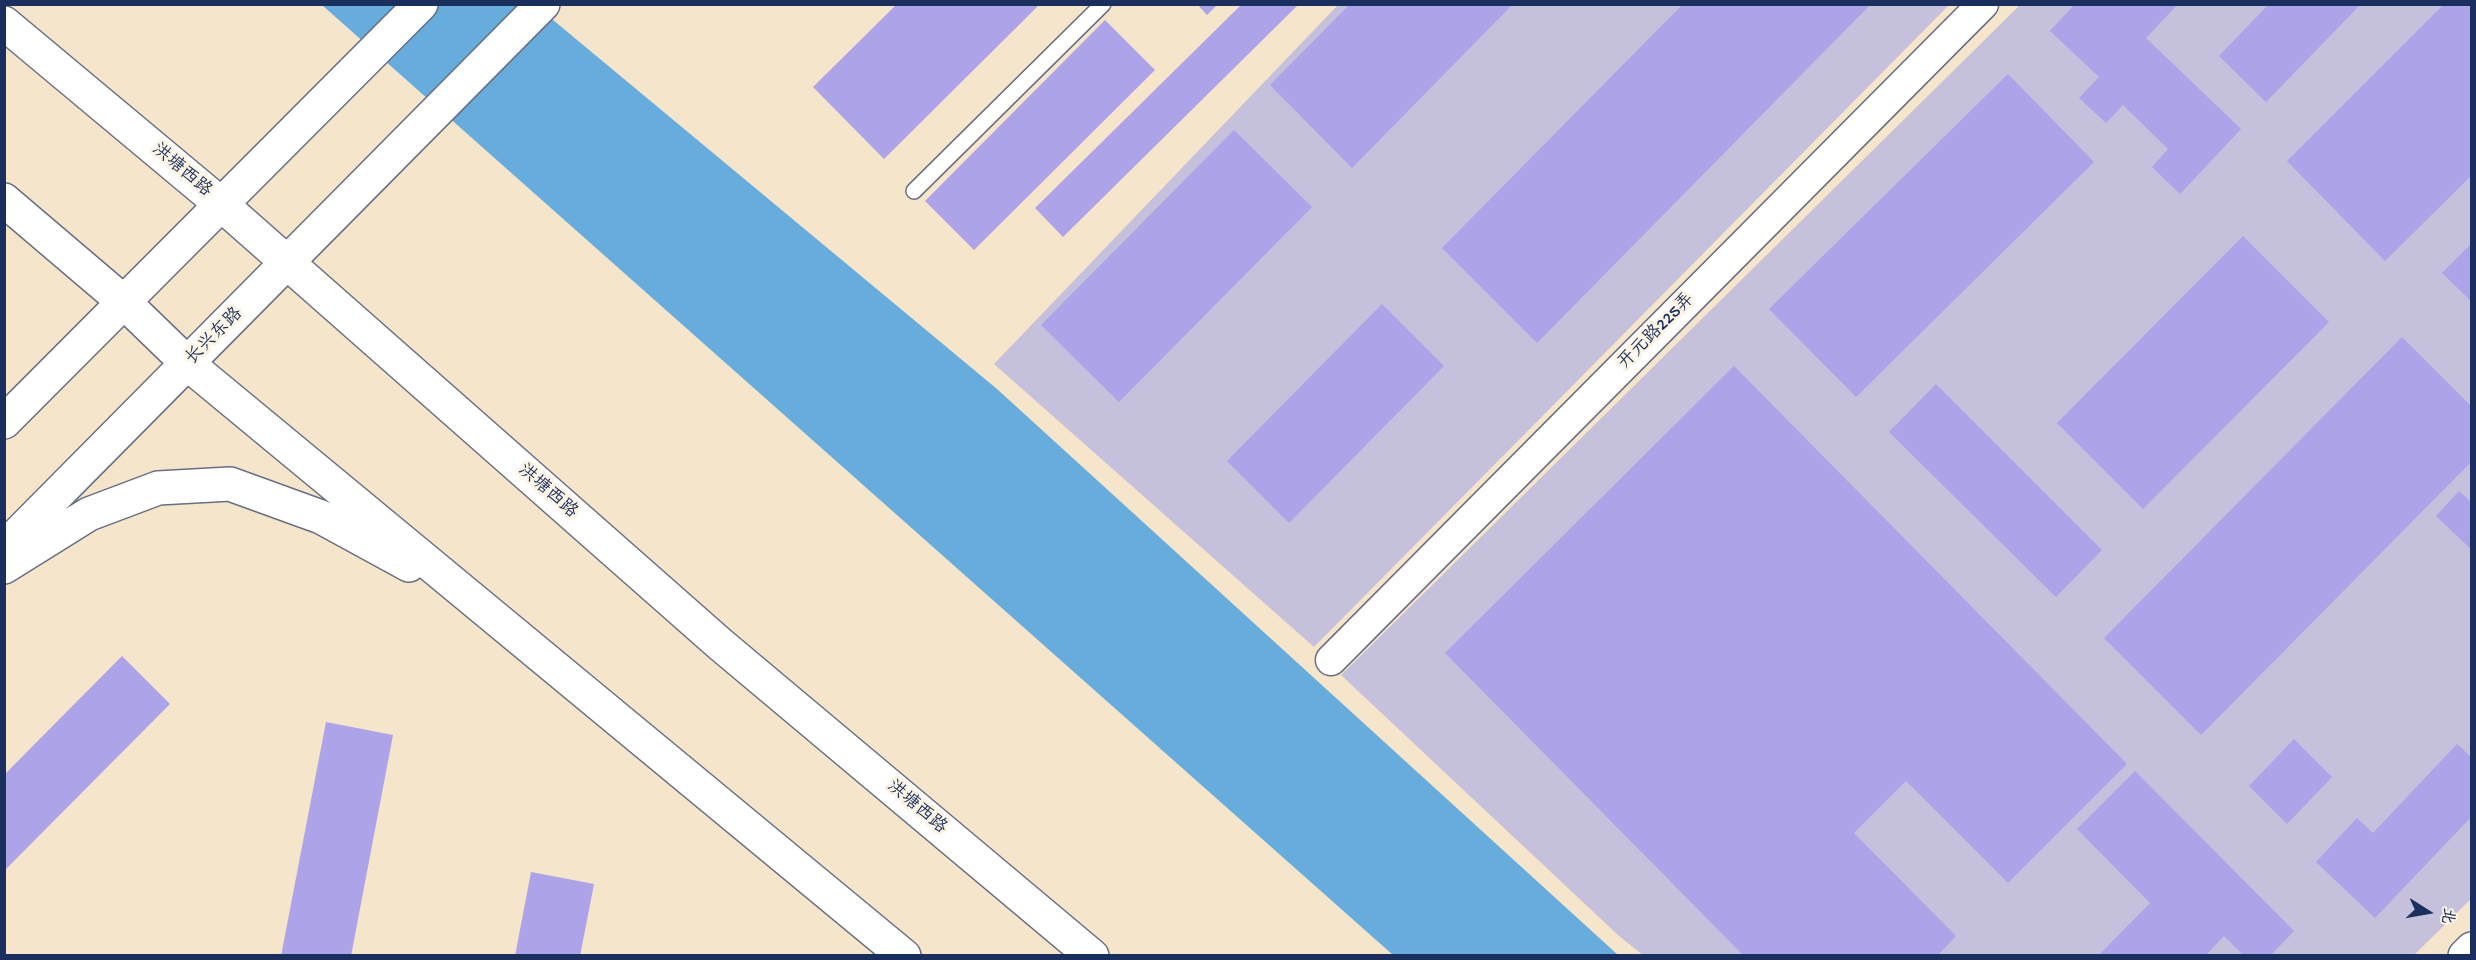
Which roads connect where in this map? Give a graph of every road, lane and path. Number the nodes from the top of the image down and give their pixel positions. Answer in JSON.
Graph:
{"nodes":[{"id":1,"x":421,"y":4,"type":"edge"},
{"id":2,"x":1103,"y":4,"type":"edge"},
{"id":3,"x":1983,"y":4,"type":"edge"},
{"id":4,"x":541,"y":7,"type":"edge"},
{"id":5,"x":4,"y":23,"type":"edge"},
{"id":6,"x":914,"y":191,"type":"dead end"},
{"id":7,"x":4,"y":200,"type":"edge"},
{"id":8,"x":222,"y":206,"type":"junction"},
{"id":9,"x":287,"y":264,"type":"junction"},
{"id":10,"x":125,"y":303,"type":"junction"},
{"id":11,"x":188,"y":364,"type":"junction"},
{"id":12,"x":4,"y":422,"type":"edge"},
{"id":13,"x":4,"y":548,"type":"edge"},
{"id":14,"x":4,"y":567,"type":"edge"},
{"id":15,"x":474,"y":600,"type":"junction"},
{"id":16,"x":1331,"y":660,"type":"dead end"},
{"id":17,"x":2472,"y":949,"type":"edge"},
{"id":18,"x":904,"y":956,"type":"edge"},
{"id":19,"x":1092,"y":956,"type":"edge"},
{"id":20,"x":2465,"y":956,"type":"edge"}],
"edges":[{"from":1,"to":8,"type":"main road"},
{"from":2,"to":6,"type":"lane"},
{"from":3,"to":16,"type":"street","name":"开元路225弄"},
{"from":4,"to":9,"type":"main road","name":"长兴东路"},
{"from":5,"to":8,"type":"main road","name":"洪塘西路"},
{"from":7,"to":10,"type":"main road"},
{"from":8,"to":9,"type":"main road","name":"洪塘西路"},
{"from":8,"to":10,"type":"main road"},
{"from":9,"to":11,"type":"main road","name":"长兴东路"},
{"from":9,"to":19,"type":"main road","name":"洪塘西路"},
{"from":10,"to":11,"type":"main road"},
{"from":10,"to":12,"type":"main road"},
{"from":11,"to":13,"type":"main road","name":"长兴东路"},
{"from":11,"to":15,"type":"main road"},
{"from":14,"to":15,"type":"main road"},
{"from":15,"to":18,"type":"main road"},
{"from":17,"to":20,"type":"main road"}]}
